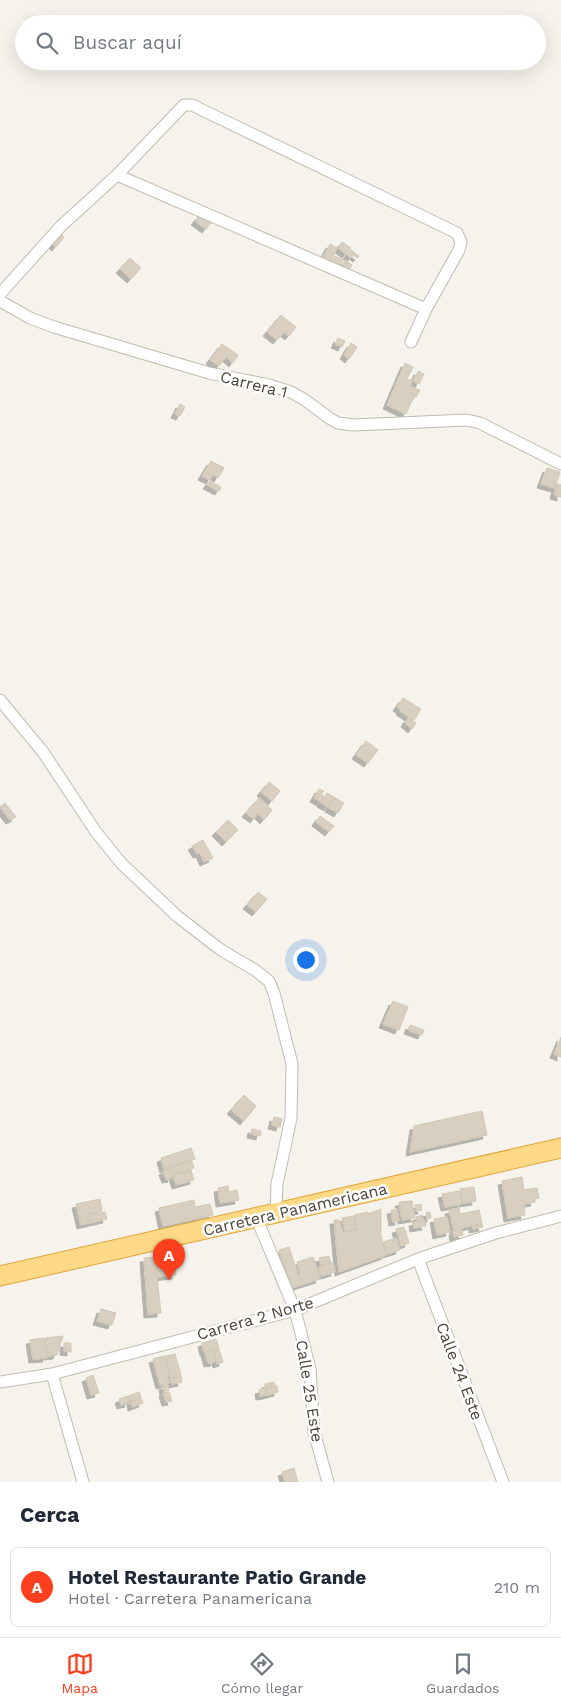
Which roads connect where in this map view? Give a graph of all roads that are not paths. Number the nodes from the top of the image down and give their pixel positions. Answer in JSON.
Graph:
{"nodes":[{"id":1,"x":117,"y":175,"type":"junction"},
{"id":2,"x":0,"y":294,"type":"edge"},
{"id":3,"x":0,"y":301,"type":"edge"},
{"id":4,"x":426,"y":309,"type":"junction"},
{"id":5,"x":411,"y":342,"type":"dead end"},
{"id":6,"x":561,"y":464,"type":"edge"},
{"id":7,"x":0,"y":700,"type":"edge"},
{"id":8,"x":561,"y":1148,"type":"edge"},
{"id":9,"x":276,"y":1213,"type":"junction"},
{"id":10,"x":561,"y":1216,"type":"edge"},
{"id":11,"x":256,"y":1218,"type":"junction"},
{"id":12,"x":418,"y":1259,"type":"junction"},
{"id":13,"x":0,"y":1276,"type":"edge"},
{"id":14,"x":295,"y":1310,"type":"junction"},
{"id":15,"x":52,"y":1374,"type":"junction"},
{"id":16,"x":0,"y":1382,"type":"edge"},
{"id":17,"x":83,"y":1482,"type":"edge"},
{"id":18,"x":328,"y":1482,"type":"edge"},
{"id":19,"x":503,"y":1482,"type":"edge"}],
"edges":[{"from":1,"to":2,"type":"street"},
{"from":1,"to":4,"type":"street"},
{"from":1,"to":4,"type":"street"},
{"from":3,"to":6,"type":"street","name":"Carrera 1"},
{"from":4,"to":5,"type":"street"},
{"from":7,"to":9,"type":"street"},
{"from":8,"to":9,"type":"highway","name":"Carretera Panamericana"},
{"from":9,"to":11,"type":"highway","name":"Carretera Panamericana"},
{"from":10,"to":12,"type":"street","name":"Carrera 2 Norte"},
{"from":11,"to":13,"type":"highway","name":"Carretera Panamericana"},
{"from":11,"to":14,"type":"street","name":"Calle 25 Este"},
{"from":12,"to":14,"type":"street","name":"Carrera 2 Norte"},
{"from":12,"to":19,"type":"street","name":"Calle 24 Este"},
{"from":14,"to":15,"type":"street","name":"Carrera 2 Norte"},
{"from":14,"to":18,"type":"street","name":"Calle 25 Este"},
{"from":15,"to":16,"type":"street","name":"Carrera 2 Norte"},
{"from":15,"to":17,"type":"street"}]}
